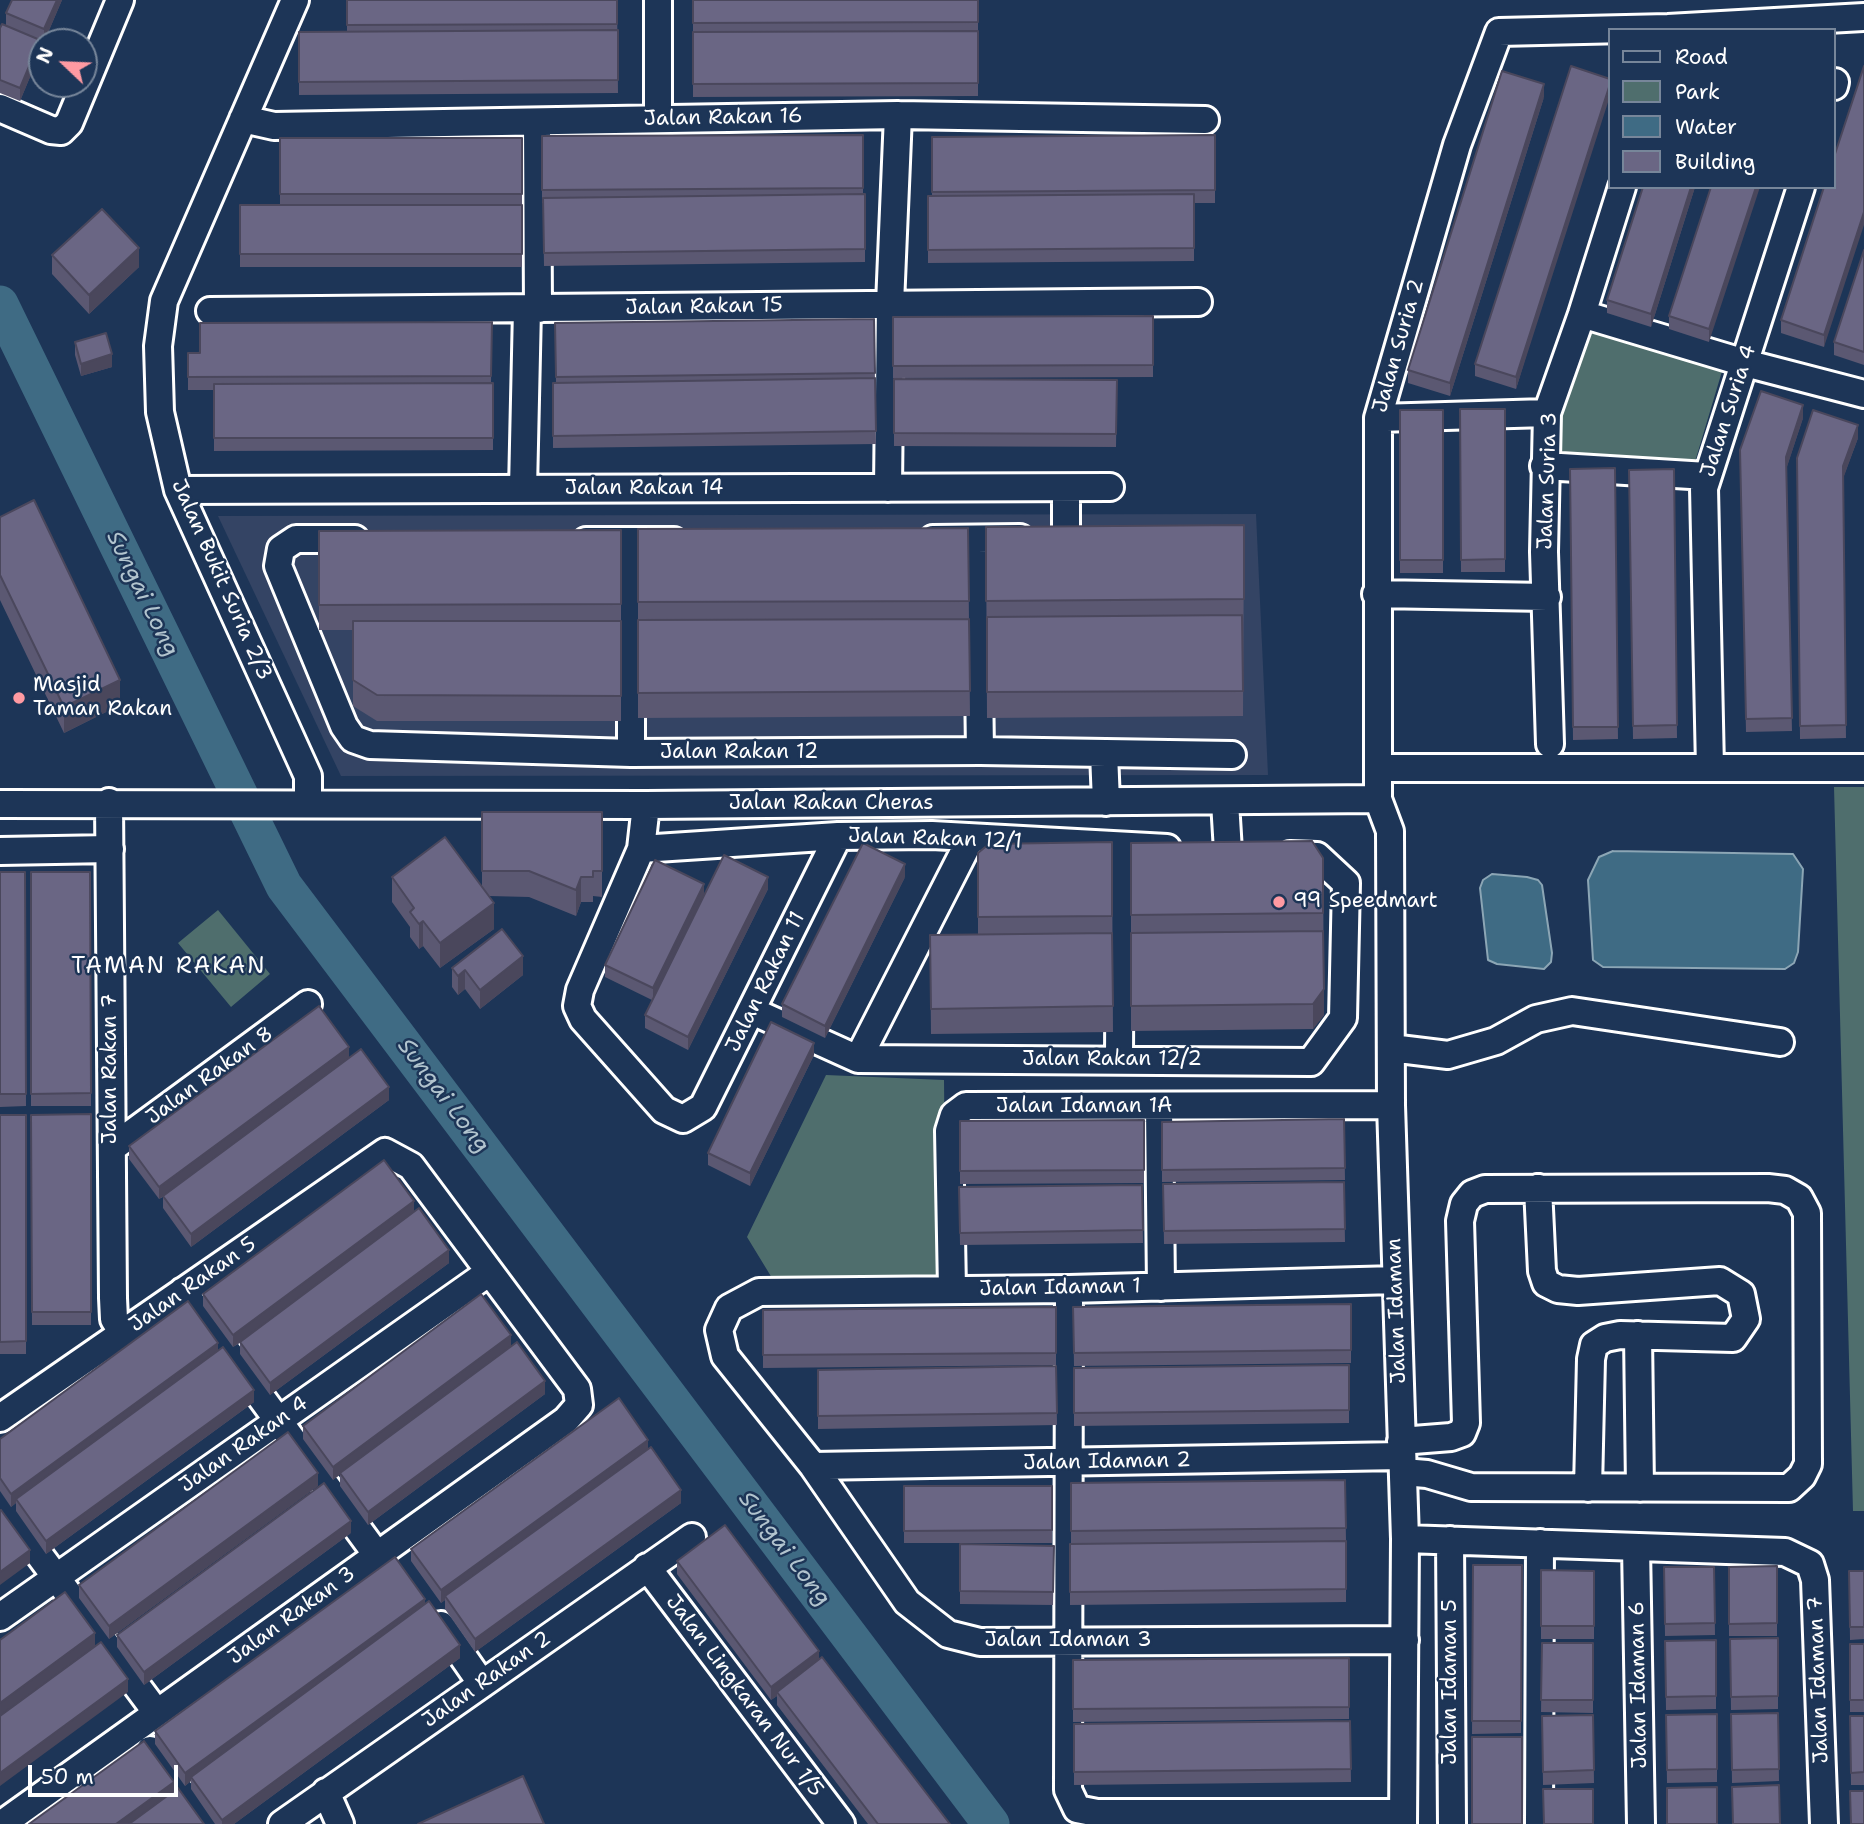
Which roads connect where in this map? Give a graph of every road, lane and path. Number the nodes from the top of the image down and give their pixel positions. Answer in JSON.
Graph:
{"nodes":[{"id":1,"x":120,"y":0,"type":"edge"},
{"id":2,"x":295,"y":0,"type":"edge"},
{"id":3,"x":658,"y":0,"type":"edge"},
{"id":4,"x":1864,"y":17,"type":"edge"},
{"id":5,"x":1684,"y":28,"type":"edge"},
{"id":6,"x":1608,"y":30,"type":"edge"},
{"id":7,"x":0,"y":108,"type":"edge"},
{"id":8,"x":898,"y":115,"type":"junction"},
{"id":9,"x":658,"y":118,"type":"junction"},
{"id":10,"x":243,"y":119,"type":"junction"},
{"id":11,"x":1205,"y":120,"type":"dead end"},
{"id":12,"x":537,"y":123,"type":"junction"},
{"id":13,"x":1621,"y":189,"type":"edge"},
{"id":14,"x":1800,"y":189,"type":"edge"},
{"id":15,"x":1198,"y":302,"type":"dead end"},
{"id":16,"x":890,"y":304,"type":"junction"},
{"id":17,"x":532,"y":309,"type":"junction"},
{"id":18,"x":211,"y":311,"type":"dead end"},
{"id":19,"x":1582,"y":314,"type":"junction"},
{"id":20,"x":1745,"y":363,"type":"junction"},
{"id":21,"x":1864,"y":394,"type":"edge"},
{"id":22,"x":1547,"y":413,"type":"junction"},
{"id":23,"x":1378,"y":418,"type":"junction"},
{"id":24,"x":1544,"y":466,"type":"junction"},
{"id":25,"x":1707,"y":476,"type":"junction"},
{"id":26,"x":1110,"y":487,"type":"dead end"},
{"id":27,"x":888,"y":488,"type":"junction"},
{"id":28,"x":1066,"y":488,"type":"junction"},
{"id":29,"x":523,"y":489,"type":"junction"},
{"id":30,"x":178,"y":490,"type":"junction"},
{"id":31,"x":1066,"y":537,"type":"junction"},
{"id":32,"x":1094,"y":537,"type":"edge"},
{"id":33,"x":380,"y":539,"type":"edge"},
{"id":34,"x":908,"y":539,"type":"edge"},
{"id":35,"x":977,"y":539,"type":"junction"},
{"id":36,"x":561,"y":540,"type":"edge"},
{"id":37,"x":700,"y":540,"type":"edge"},
{"id":38,"x":631,"y":541,"type":"junction"},
{"id":39,"x":1376,"y":594,"type":"junction"},
{"id":40,"x":1546,"y":597,"type":"junction"},
{"id":41,"x":1550,"y":744,"type":"dead end"},
{"id":42,"x":980,"y":751,"type":"junction"},
{"id":43,"x":631,"y":753,"type":"junction"},
{"id":44,"x":1104,"y":753,"type":"junction"},
{"id":45,"x":1232,"y":755,"type":"dead end"},
{"id":46,"x":1379,"y":768,"type":"junction"},
{"id":47,"x":1710,"y":768,"type":"junction"},
{"id":48,"x":1864,"y":768,"type":"edge"},
{"id":49,"x":1378,"y":799,"type":"junction"},
{"id":50,"x":109,"y":802,"type":"junction"},
{"id":51,"x":1068,"y":802,"type":"junction"},
{"id":52,"x":1106,"y":802,"type":"junction"},
{"id":53,"x":1226,"y":802,"type":"junction"},
{"id":54,"x":296,"y":803,"type":"junction"},
{"id":55,"x":0,"y":804,"type":"edge"},
{"id":56,"x":646,"y":805,"type":"junction"},
{"id":57,"x":838,"y":836,"type":"junction"},
{"id":58,"x":971,"y":838,"type":"junction"},
{"id":59,"x":1069,"y":843,"type":"junction"},
{"id":60,"x":1120,"y":846,"type":"junction"},
{"id":61,"x":110,"y":849,"type":"junction"},
{"id":62,"x":642,"y":849,"type":"junction"},
{"id":63,"x":0,"y":851,"type":"edge"},
{"id":64,"x":1249,"y":853,"type":"junction"},
{"id":65,"x":308,"y":1004,"type":"dead end"},
{"id":66,"x":752,"y":1011,"type":"junction"},
{"id":67,"x":1343,"y":1018,"type":"joint"},
{"id":68,"x":1780,"y":1042,"type":"dead end"},
{"id":69,"x":1391,"y":1048,"type":"junction"},
{"id":70,"x":858,"y":1059,"type":"junction"},
{"id":71,"x":1119,"y":1060,"type":"junction"},
{"id":72,"x":1391,"y":1105,"type":"junction"},
{"id":73,"x":1159,"y":1108,"type":"junction"},
{"id":74,"x":84,"y":1119,"type":"edge"},
{"id":75,"x":112,"y":1119,"type":"junction"},
{"id":76,"x":112,"y":1148,"type":"junction"},
{"id":77,"x":1538,"y":1188,"type":"junction"},
{"id":78,"x":488,"y":1273,"type":"junction"},
{"id":79,"x":1396,"y":1280,"type":"junction"},
{"id":80,"x":1161,"y":1287,"type":"junction"},
{"id":81,"x":952,"y":1289,"type":"junction"},
{"id":82,"x":1069,"y":1289,"type":"junction"},
{"id":83,"x":183,"y":1291,"type":"junction"},
{"id":84,"x":729,"y":1308,"type":"joint"},
{"id":85,"x":123,"y":1333,"type":"junction"},
{"id":86,"x":1638,"y":1335,"type":"junction"},
{"id":87,"x":0,"y":1418,"type":"edge"},
{"id":88,"x":278,"y":1421,"type":"junction"},
{"id":89,"x":1402,"y":1456,"type":"junction"},
{"id":90,"x":1069,"y":1464,"type":"junction"},
{"id":91,"x":813,"y":1466,"type":"junction"},
{"id":92,"x":1588,"y":1488,"type":"junction"},
{"id":93,"x":1640,"y":1488,"type":"junction"},
{"id":94,"x":0,"y":1502,"type":"edge"},
{"id":95,"x":692,"y":1537,"type":"dead end"},
{"id":96,"x":1405,"y":1539,"type":"junction"},
{"id":97,"x":1450,"y":1540,"type":"junction"},
{"id":98,"x":1540,"y":1543,"type":"junction"},
{"id":99,"x":1636,"y":1547,"type":"junction"},
{"id":100,"x":382,"y":1552,"type":"junction"},
{"id":101,"x":647,"y":1567,"type":"junction"},
{"id":102,"x":402,"y":1571,"type":"edge"},
{"id":103,"x":56,"y":1578,"type":"junction"},
{"id":104,"x":426,"y":1605,"type":"edge"},
{"id":105,"x":0,"y":1618,"type":"edge"},
{"id":106,"x":1405,"y":1640,"type":"junction"},
{"id":107,"x":1069,"y":1643,"type":"junction"},
{"id":108,"x":482,"y":1684,"type":"junction"},
{"id":109,"x":156,"y":1713,"type":"junction"},
{"id":110,"x":134,"y":1729,"type":"junction"},
{"id":111,"x":326,"y":1792,"type":"junction"},
{"id":112,"x":1402,"y":1818,"type":"edge"},
{"id":113,"x":2,"y":1824,"type":"edge"},
{"id":114,"x":205,"y":1824,"type":"edge"},
{"id":115,"x":282,"y":1824,"type":"edge"},
{"id":116,"x":340,"y":1824,"type":"edge"},
{"id":117,"x":841,"y":1824,"type":"edge"},
{"id":118,"x":1452,"y":1824,"type":"edge"},
{"id":119,"x":1539,"y":1824,"type":"edge"},
{"id":120,"x":1642,"y":1824,"type":"edge"},
{"id":121,"x":1824,"y":1824,"type":"edge"}],
"edges":[{"from":1,"to":7,"type":"street"},
{"from":2,"to":10,"type":"street","name":"Jalan Bukit Suria 2/3"},
{"from":3,"to":9,"type":"street"},
{"from":4,"to":5,"type":"street"},
{"from":6,"to":23,"type":"street","name":"Jalan Suria 2"},
{"from":8,"to":9,"type":"street","name":"Jalan Rakan 16"},
{"from":8,"to":11,"type":"street","name":"Jalan Rakan 16"},
{"from":8,"to":16,"type":"street"},
{"from":9,"to":12,"type":"street","name":"Jalan Rakan 16"},
{"from":10,"to":12,"type":"street","name":"Jalan Rakan 16"},
{"from":10,"to":30,"type":"street","name":"Jalan Bukit Suria 2/3"},
{"from":12,"to":17,"type":"street"},
{"from":13,"to":19,"type":"street","name":"Jalan Suria 3"},
{"from":14,"to":20,"type":"street","name":"Jalan Suria 4"},
{"from":15,"to":16,"type":"street","name":"Jalan Rakan 15"},
{"from":16,"to":17,"type":"street","name":"Jalan Rakan 15"},
{"from":16,"to":27,"type":"street"},
{"from":17,"to":18,"type":"street","name":"Jalan Rakan 15"},
{"from":17,"to":29,"type":"street"},
{"from":19,"to":20,"type":"street"},
{"from":19,"to":22,"type":"street","name":"Jalan Suria 3"},
{"from":20,"to":21,"type":"street"},
{"from":20,"to":25,"type":"street","name":"Jalan Suria 4"},
{"from":22,"to":23,"type":"street"},
{"from":22,"to":24,"type":"street","name":"Jalan Suria 3"},
{"from":23,"to":39,"type":"street","name":"Jalan Suria 2"},
{"from":24,"to":25,"type":"street"},
{"from":24,"to":40,"type":"street","name":"Jalan Suria 3"},
{"from":25,"to":47,"type":"street","name":"Jalan Suria 4"},
{"from":26,"to":28,"type":"street","name":"Jalan Rakan 14"},
{"from":27,"to":28,"type":"street","name":"Jalan Rakan 14"},
{"from":27,"to":29,"type":"street","name":"Jalan Rakan 14"},
{"from":28,"to":31,"type":"street"},
{"from":29,"to":30,"type":"street","name":"Jalan Rakan 14"},
{"from":30,"to":54,"type":"street","name":"Jalan Bukit Suria 2/3"},
{"from":31,"to":32,"type":"street"},
{"from":31,"to":35,"type":"street"},
{"from":33,"to":43,"type":"street","name":"Jalan Rakan 12"},
{"from":34,"to":35,"type":"street"},
{"from":35,"to":42,"type":"street"},
{"from":36,"to":38,"type":"street"},
{"from":37,"to":38,"type":"street"},
{"from":38,"to":43,"type":"street"},
{"from":39,"to":40,"type":"street"},
{"from":39,"to":46,"type":"street","name":"Jalan Suria 2"},
{"from":40,"to":41,"type":"street","name":"Jalan Suria 3"},
{"from":42,"to":43,"type":"street","name":"Jalan Rakan 12"},
{"from":42,"to":44,"type":"street","name":"Jalan Rakan 12"},
{"from":44,"to":45,"type":"street","name":"Jalan Rakan 12"},
{"from":44,"to":52,"type":"street"},
{"from":46,"to":47,"type":"street"},
{"from":46,"to":49,"type":"street","name":"Jalan Suria 2"},
{"from":47,"to":48,"type":"street"},
{"from":49,"to":53,"type":"street","name":"Jalan Rakan Cheras"},
{"from":49,"to":69,"type":"street","name":"Jalan Idaman"},
{"from":50,"to":54,"type":"street","name":"Jalan Rakan Cheras"},
{"from":50,"to":55,"type":"street","name":"Jalan Rakan Cheras"},
{"from":50,"to":61,"type":"street","name":"Jalan Rakan 7"},
{"from":51,"to":52,"type":"street","name":"Jalan Rakan Cheras"},
{"from":51,"to":56,"type":"street","name":"Jalan Rakan Cheras"},
{"from":51,"to":59,"type":"street"},
{"from":52,"to":53,"type":"street","name":"Jalan Rakan Cheras"},
{"from":53,"to":64,"type":"street"},
{"from":54,"to":56,"type":"street","name":"Jalan Rakan Cheras"},
{"from":56,"to":62,"type":"street"},
{"from":57,"to":58,"type":"street","name":"Jalan Rakan 12/1"},
{"from":57,"to":62,"type":"street","name":"Jalan Rakan 12/1"},
{"from":57,"to":66,"type":"street","name":"Jalan Rakan 11"},
{"from":58,"to":59,"type":"street","name":"Jalan Rakan 12/1"},
{"from":58,"to":70,"type":"street"},
{"from":59,"to":60,"type":"street","name":"Jalan Rakan 12/1"},
{"from":60,"to":64,"type":"street","name":"Jalan Rakan 12/1"},
{"from":60,"to":71,"type":"street"},
{"from":61,"to":63,"type":"street"},
{"from":61,"to":75,"type":"street","name":"Jalan Rakan 7"},
{"from":62,"to":66,"type":"street","name":"Jalan Rakan 11"},
{"from":64,"to":67,"type":"street","name":"Jalan Rakan 12/1"},
{"from":65,"to":76,"type":"street","name":"Jalan Rakan 8"},
{"from":66,"to":70,"type":"street"},
{"from":67,"to":71,"type":"street","name":"Jalan Rakan 12/2"},
{"from":68,"to":69,"type":"street"},
{"from":69,"to":72,"type":"street","name":"Jalan Idaman"},
{"from":70,"to":71,"type":"street","name":"Jalan Rakan 12/2"},
{"from":72,"to":73,"type":"street","name":"Jalan Idaman 1A"},
{"from":72,"to":79,"type":"street","name":"Jalan Idaman"},
{"from":73,"to":80,"type":"street"},
{"from":73,"to":81,"type":"street","name":"Jalan Idaman 1A"},
{"from":74,"to":75,"type":"street"},
{"from":75,"to":76,"type":"street","name":"Jalan Rakan 7"},
{"from":76,"to":85,"type":"street","name":"Jalan Rakan 7"},
{"from":77,"to":86,"type":"street"},
{"from":77,"to":89,"type":"street"},
{"from":77,"to":93,"type":"street"},
{"from":78,"to":83,"type":"street","name":"Jalan Rakan 5"},
{"from":78,"to":88,"type":"street","name":"Jalan Rakan 4"},
{"from":78,"to":100,"type":"street","name":"Jalan Rakan 3"},
{"from":79,"to":80,"type":"street","name":"Jalan Idaman 1"},
{"from":79,"to":89,"type":"street","name":"Jalan Idaman"},
{"from":80,"to":82,"type":"street","name":"Jalan Idaman 1"},
{"from":81,"to":82,"type":"street","name":"Jalan Idaman 1"},
{"from":81,"to":84,"type":"street","name":"Jalan Idaman 1"},
{"from":82,"to":90,"type":"street"},
{"from":83,"to":85,"type":"street","name":"Jalan Rakan 5"},
{"from":83,"to":88,"type":"street"},
{"from":84,"to":91,"type":"street","name":"Jalan Idaman 3"},
{"from":85,"to":87,"type":"street","name":"Jalan Rakan 5"},
{"from":86,"to":92,"type":"street"},
{"from":86,"to":93,"type":"street"},
{"from":88,"to":100,"type":"street"},
{"from":88,"to":103,"type":"street","name":"Jalan Rakan 4"},
{"from":89,"to":90,"type":"street","name":"Jalan Idaman 2"},
{"from":89,"to":92,"type":"street"},
{"from":89,"to":96,"type":"street","name":"Jalan Idaman"},
{"from":90,"to":91,"type":"street","name":"Jalan Idaman 2"},
{"from":90,"to":107,"type":"street"},
{"from":91,"to":107,"type":"street","name":"Jalan Idaman 3"},
{"from":92,"to":93,"type":"street"},
{"from":94,"to":103,"type":"street"},
{"from":95,"to":101,"type":"street","name":"Jalan Rakan 2"},
{"from":96,"to":97,"type":"street"},
{"from":96,"to":106,"type":"street","name":"Jalan Idaman"},
{"from":97,"to":98,"type":"street"},
{"from":97,"to":118,"type":"street","name":"Jalan Idaman 5"},
{"from":98,"to":99,"type":"street"},
{"from":98,"to":119,"type":"street"},
{"from":99,"to":120,"type":"street","name":"Jalan Idaman 6"},
{"from":99,"to":121,"type":"street","name":"Jalan Idaman 7"},
{"from":100,"to":102,"type":"street"},
{"from":100,"to":109,"type":"street","name":"Jalan Rakan 3"},
{"from":101,"to":108,"type":"street","name":"Jalan Rakan 2"},
{"from":101,"to":117,"type":"street","name":"Jalan Lingkaran Nur 1/5"},
{"from":103,"to":105,"type":"street","name":"Jalan Rakan 4"},
{"from":103,"to":109,"type":"street"},
{"from":104,"to":108,"type":"street"},
{"from":106,"to":107,"type":"street","name":"Jalan Idaman 3"},
{"from":106,"to":112,"type":"street","name":"Jalan Idaman"},
{"from":107,"to":112,"type":"street"},
{"from":108,"to":111,"type":"street","name":"Jalan Rakan 2"},
{"from":109,"to":110,"type":"street","name":"Jalan Rakan 3"},
{"from":110,"to":113,"type":"street","name":"Jalan Rakan 3"},
{"from":110,"to":114,"type":"street"},
{"from":111,"to":115,"type":"street","name":"Jalan Rakan 2"},
{"from":111,"to":116,"type":"street"}]}
